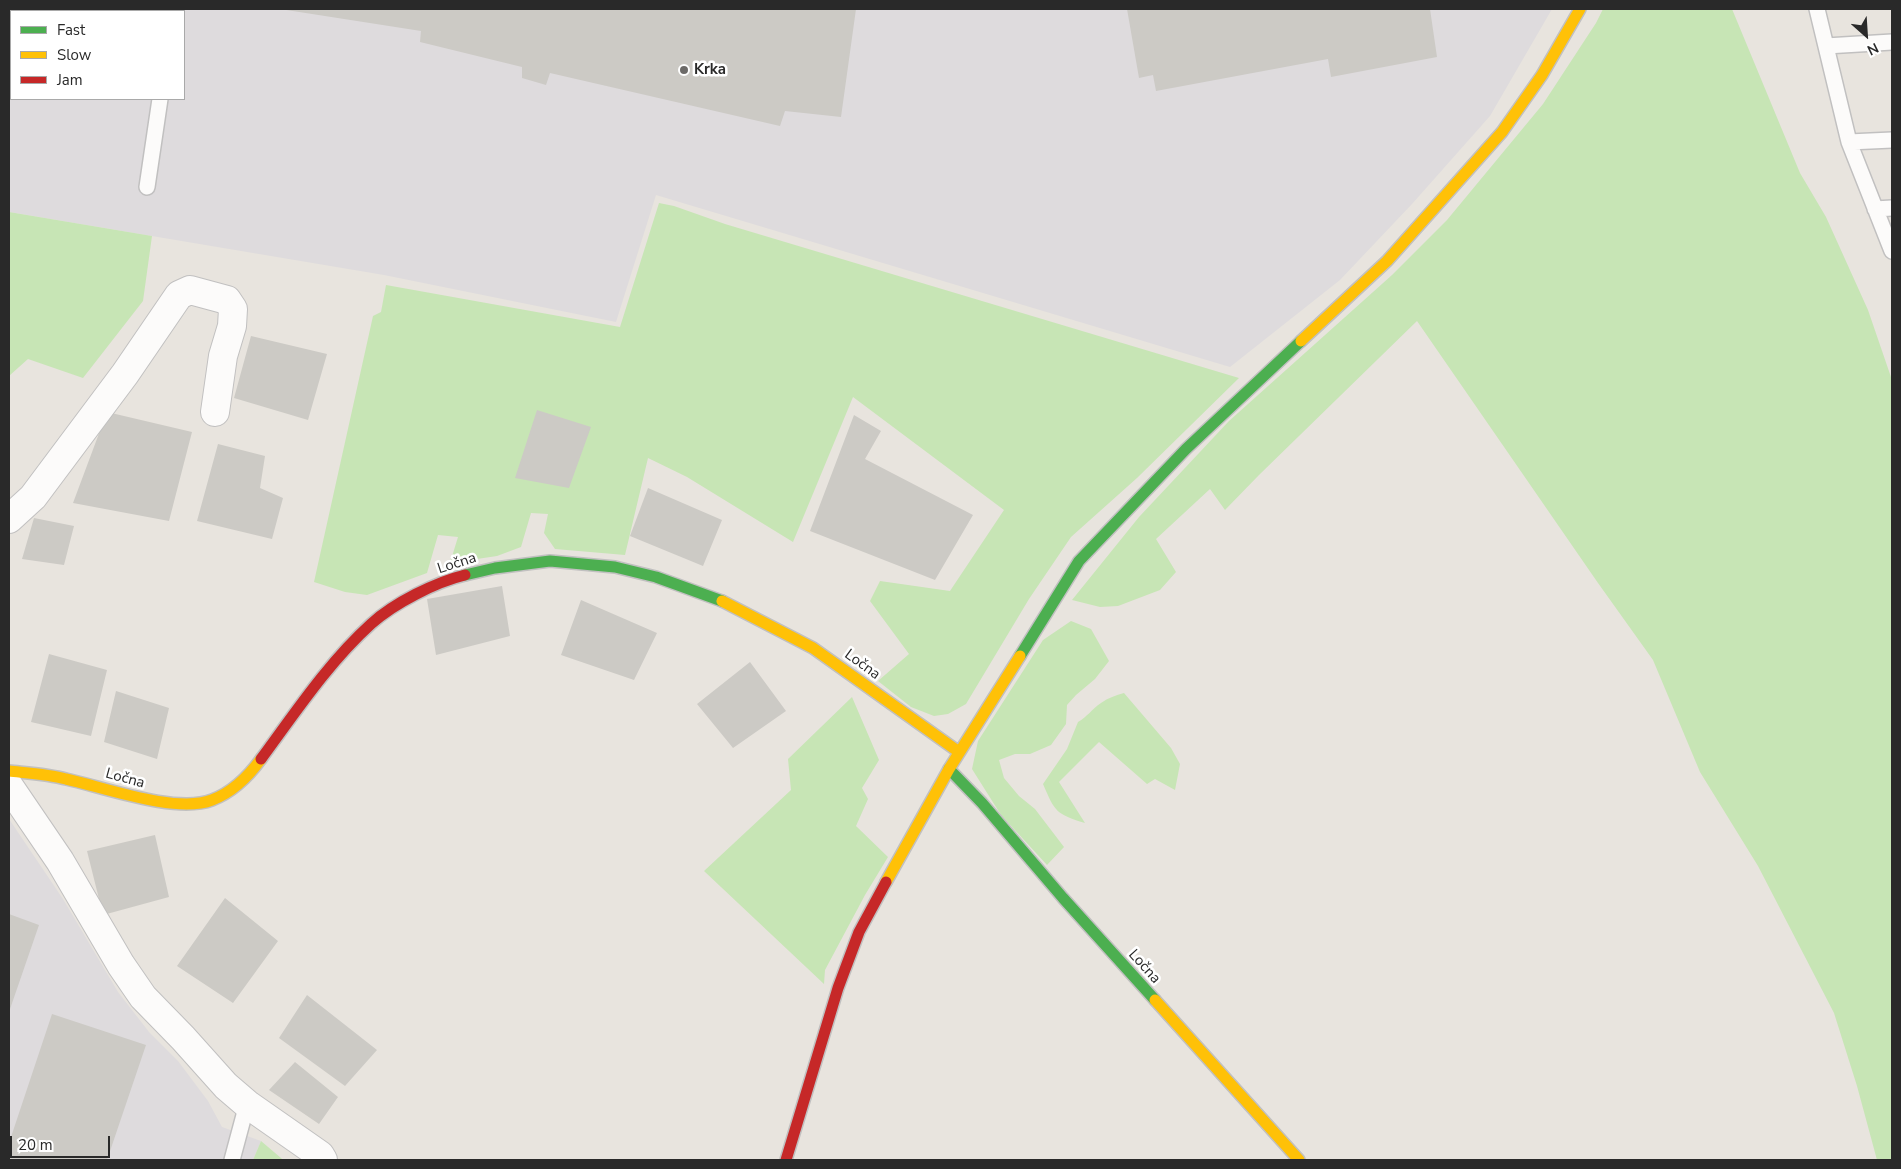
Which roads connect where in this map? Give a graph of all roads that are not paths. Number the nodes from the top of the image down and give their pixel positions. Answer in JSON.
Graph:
{"nodes":[{"id":1,"x":1580,"y":9,"type":"edge"},
{"id":2,"x":1817,"y":9,"type":"edge"},
{"id":3,"x":1892,"y":42,"type":"edge"},
{"id":4,"x":1826,"y":46,"type":"junction"},
{"id":5,"x":160,"y":100,"type":"edge"},
{"id":6,"x":1892,"y":140,"type":"edge"},
{"id":7,"x":1849,"y":142,"type":"junction"},
{"id":8,"x":147,"y":187,"type":"dead end"},
{"id":9,"x":1892,"y":208,"type":"edge"},
{"id":10,"x":1876,"y":209,"type":"junction"},
{"id":11,"x":1892,"y":251,"type":"edge"},
{"id":12,"x":215,"y":412,"type":"dead end"},
{"id":13,"x":9,"y":519,"type":"edge"},
{"id":14,"x":959,"y":752,"type":"junction"},
{"id":15,"x":949,"y":769,"type":"junction"},
{"id":16,"x":9,"y":771,"type":"edge"},
{"id":17,"x":9,"y":786,"type":"edge"},
{"id":18,"x":247,"y":1104,"type":"junction"},
{"id":19,"x":232,"y":1160,"type":"edge"},
{"id":20,"x":323,"y":1160,"type":"edge"},
{"id":21,"x":786,"y":1160,"type":"edge"},
{"id":22,"x":1299,"y":1160,"type":"edge"}],
"edges":[{"from":1,"to":14,"type":"street"},
{"from":2,"to":4,"type":"lane"},
{"from":3,"to":4,"type":"lane"},
{"from":4,"to":7,"type":"lane"},
{"from":5,"to":8,"type":"lane"},
{"from":6,"to":7,"type":"lane"},
{"from":7,"to":10,"type":"lane"},
{"from":9,"to":10,"type":"lane"},
{"from":10,"to":11,"type":"lane"},
{"from":12,"to":13,"type":"street"},
{"from":14,"to":15,"type":"street"},
{"from":14,"to":16,"type":"street","name":"Ločna"},
{"from":15,"to":21,"type":"street"},
{"from":15,"to":22,"type":"street","name":"Ločna"},
{"from":17,"to":18,"type":"street"},
{"from":18,"to":19,"type":"lane"},
{"from":18,"to":20,"type":"street"}]}
